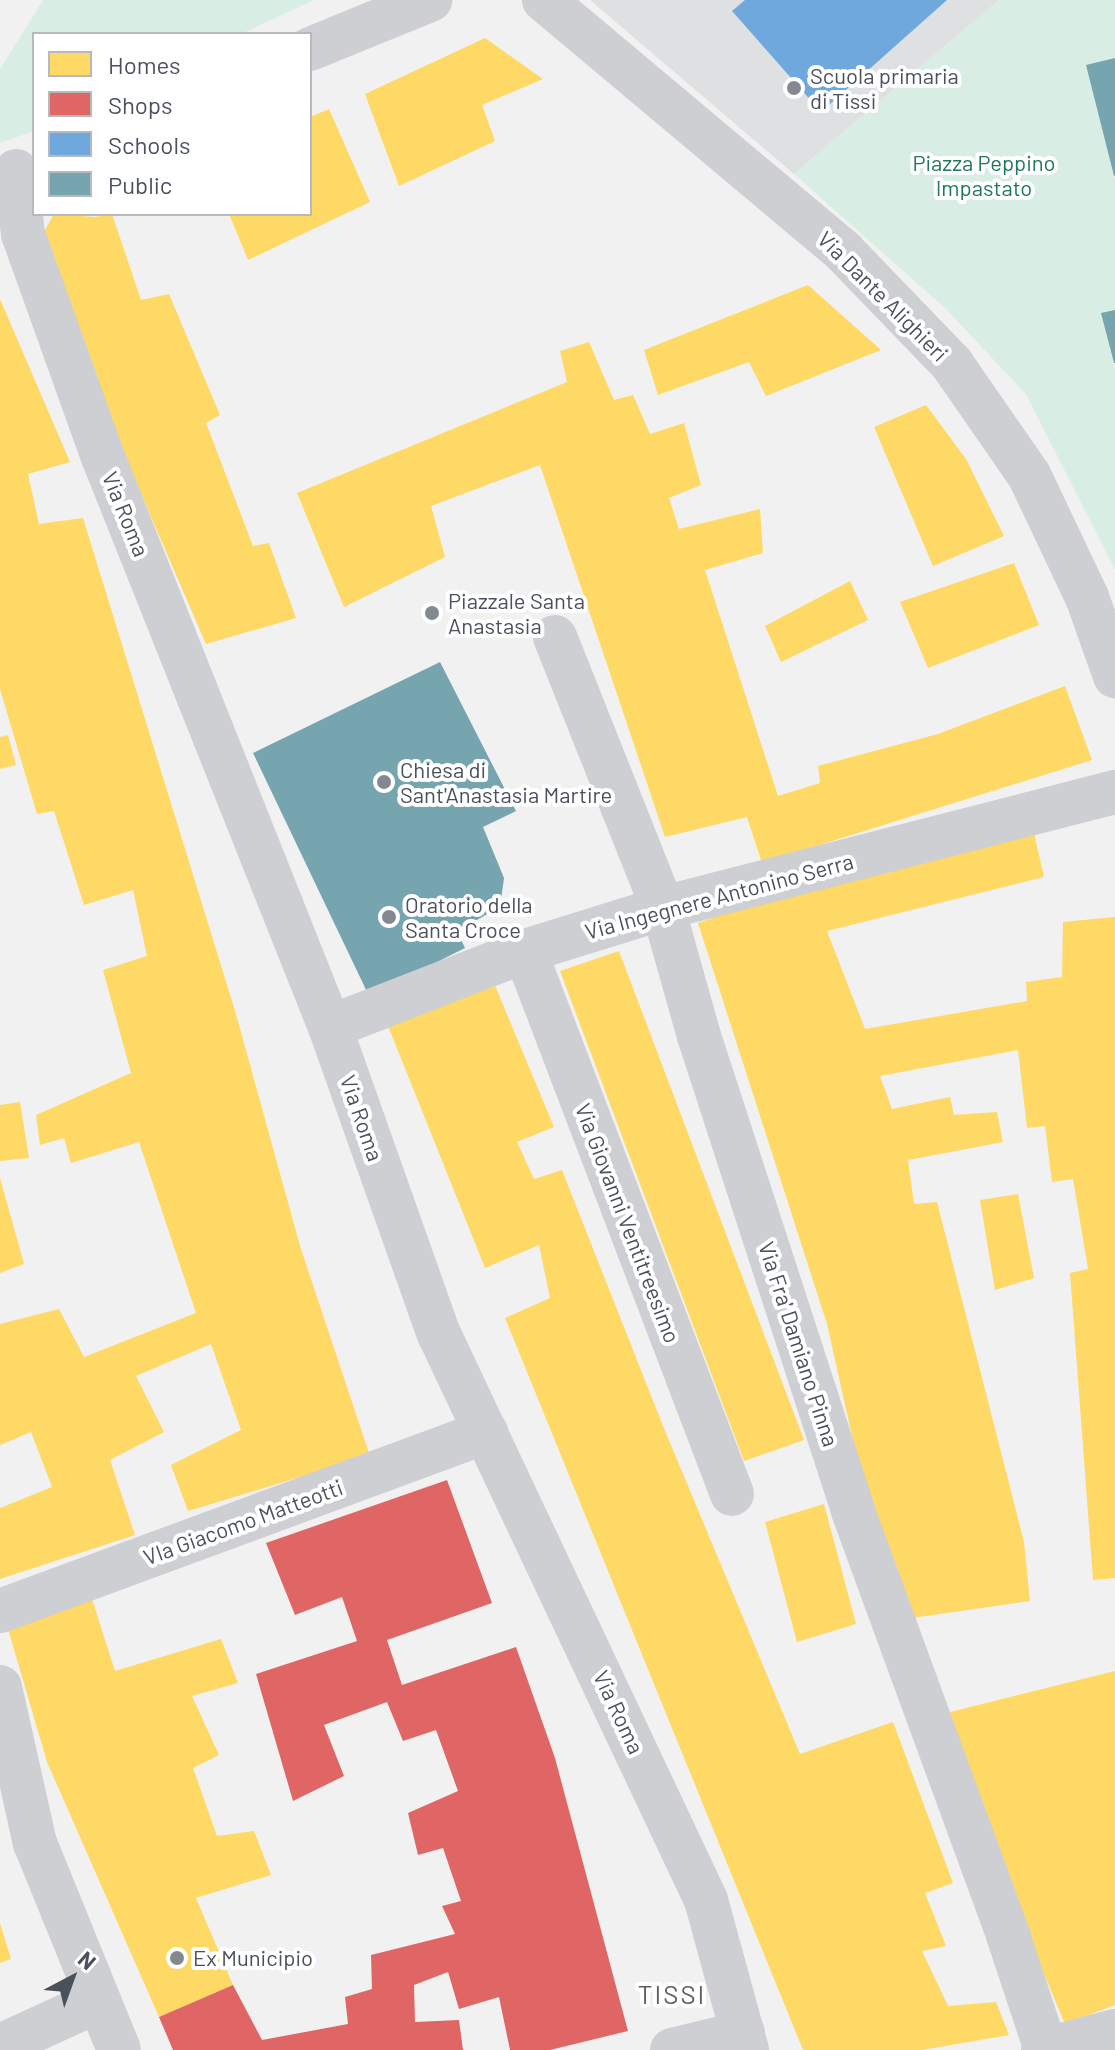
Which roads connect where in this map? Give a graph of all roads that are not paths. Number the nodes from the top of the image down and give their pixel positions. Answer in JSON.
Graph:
{"nodes":[{"id":1,"x":430,"y":0,"type":"edge"},
{"id":2,"x":544,"y":0,"type":"edge"},
{"id":3,"x":312,"y":48,"type":"edge"},
{"id":4,"x":17,"y":168,"type":"edge"},
{"id":5,"x":555,"y":637,"type":"dead end"},
{"id":6,"x":1115,"y":676,"type":"edge"},
{"id":7,"x":1115,"y":792,"type":"edge"},
{"id":8,"x":663,"y":908,"type":"junction"},
{"id":9,"x":525,"y":951,"type":"junction"},
{"id":10,"x":330,"y":1027,"type":"junction"},
{"id":11,"x":486,"y":1432,"type":"junction"},
{"id":12,"x":732,"y":1494,"type":"dead end"},
{"id":13,"x":0,"y":1611,"type":"edge"},
{"id":14,"x":0,"y":1687,"type":"edge"},
{"id":15,"x":98,"y":2001,"type":"junction"},
{"id":16,"x":1115,"y":2031,"type":"edge"},
{"id":17,"x":745,"y":2042,"type":"edge"},
{"id":18,"x":0,"y":2046,"type":"edge"},
{"id":19,"x":119,"y":2050,"type":"edge"},
{"id":20,"x":672,"y":2050,"type":"edge"},
{"id":21,"x":1045,"y":2050,"type":"edge"}],
"edges":[{"from":1,"to":3,"type":"street"},
{"from":2,"to":6,"type":"street","name":"Via Dante Alighieri"},
{"from":4,"to":10,"type":"street","name":"Via Roma"},
{"from":5,"to":8,"type":"street","name":"Via Fra' Damiano Pinna"},
{"from":7,"to":8,"type":"street","name":"Via Ingegnere Antonino Serra"},
{"from":8,"to":9,"type":"street","name":"Via Ingegnere Antonino Serra"},
{"from":8,"to":21,"type":"street","name":"Via Fra' Damiano Pinna"},
{"from":9,"to":10,"type":"street","name":"Via Ingegnere Antonino Serra"},
{"from":9,"to":12,"type":"street","name":"Via Giovanni Ventitreesimo"},
{"from":10,"to":11,"type":"street","name":"Via Roma"},
{"from":11,"to":13,"type":"street","name":"VIa Giacomo Matteotti"},
{"from":11,"to":17,"type":"street","name":"Via Roma"},
{"from":14,"to":15,"type":"street"},
{"from":15,"to":18,"type":"street"},
{"from":15,"to":19,"type":"street"},
{"from":16,"to":21,"type":"street"},
{"from":17,"to":20,"type":"street"}]}
